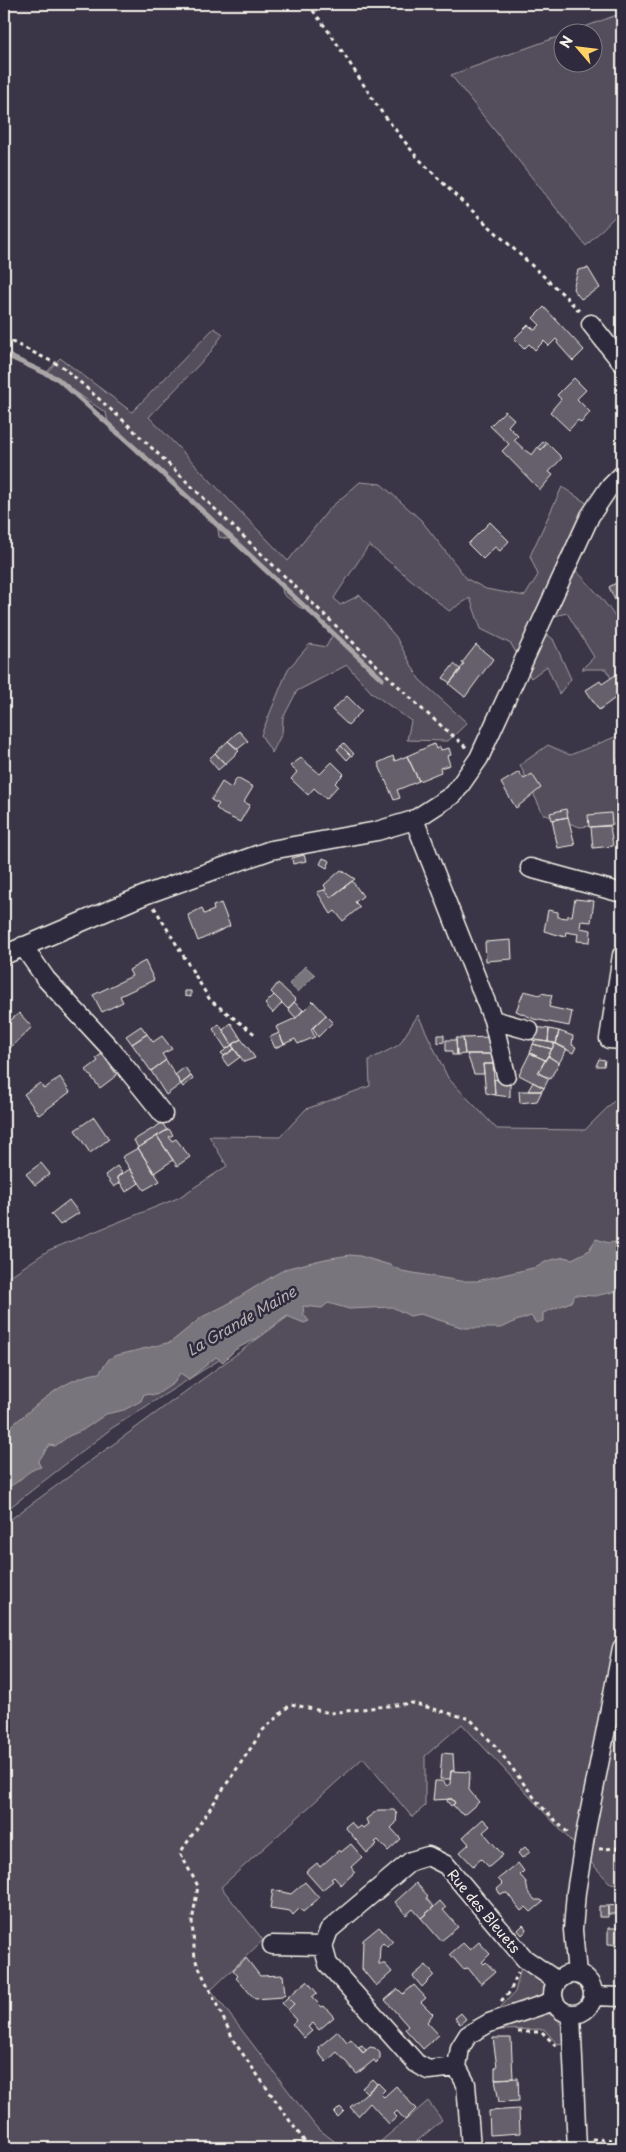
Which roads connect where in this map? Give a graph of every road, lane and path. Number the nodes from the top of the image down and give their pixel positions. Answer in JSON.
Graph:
{"nodes":[{"id":1,"x":308,"y":4,"type":"edge"},
{"id":2,"x":591,"y":324,"type":"joint"},
{"id":3,"x":4,"y":338,"type":"edge"},
{"id":4,"x":622,"y":363,"type":"edge"},
{"id":5,"x":622,"y":475,"type":"edge"},
{"id":6,"x":479,"y":758,"type":"junction"},
{"id":7,"x":414,"y":819,"type":"junction"},
{"id":8,"x":530,"y":868,"type":"dead end"},
{"id":9,"x":622,"y":893,"type":"edge"},
{"id":10,"x":147,"y":894,"type":"junction"},
{"id":11,"x":23,"y":946,"type":"junction"},
{"id":12,"x":4,"y":955,"type":"edge"},
{"id":13,"x":622,"y":956,"type":"edge"},
{"id":14,"x":493,"y":1020,"type":"junction"},
{"id":15,"x":529,"y":1030,"type":"dead end"},
{"id":16,"x":256,"y":1035,"type":"dead end"},
{"id":17,"x":622,"y":1040,"type":"edge"},
{"id":18,"x":506,"y":1075,"type":"dead end"},
{"id":19,"x":163,"y":1114,"type":"dead end"},
{"id":20,"x":622,"y":1648,"type":"edge"},
{"id":21,"x":622,"y":1848,"type":"edge"},
{"id":22,"x":584,"y":1849,"type":"junction"},
{"id":23,"x":272,"y":1945,"type":"dead end"},
{"id":24,"x":323,"y":1946,"type":"junction"},
{"id":25,"x":514,"y":1947,"type":"junction"},
{"id":26,"x":577,"y":1974,"type":"junction"},
{"id":27,"x":557,"y":1981,"type":"junction"},
{"id":28,"x":594,"y":1996,"type":"junction"},
{"id":29,"x":622,"y":1997,"type":"edge"},
{"id":30,"x":554,"y":2001,"type":"junction"},
{"id":31,"x":571,"y":2015,"type":"junction"},
{"id":32,"x":488,"y":2023,"type":"junction"},
{"id":33,"x":512,"y":2032,"type":"dead end"},
{"id":34,"x":556,"y":2047,"type":"dead end"},
{"id":35,"x":457,"y":2067,"type":"junction"},
{"id":36,"x":561,"y":2136,"type":"dead end"},
{"id":37,"x":470,"y":2147,"type":"edge"},
{"id":38,"x":308,"y":2148,"type":"edge"},
{"id":39,"x":577,"y":2148,"type":"edge"}],
"edges":[{"from":1,"to":2,"type":"path"},
{"from":2,"to":4,"type":"street"},
{"from":3,"to":6,"type":"path"},
{"from":5,"to":6,"type":"street"},
{"from":6,"to":7,"type":"street"},
{"from":7,"to":10,"type":"street"},
{"from":7,"to":14,"type":"street"},
{"from":8,"to":9,"type":"street"},
{"from":10,"to":11,"type":"street"},
{"from":10,"to":16,"type":"path"},
{"from":11,"to":12,"type":"street"},
{"from":11,"to":19,"type":"street"},
{"from":13,"to":17,"type":"street"},
{"from":14,"to":15,"type":"street"},
{"from":14,"to":18,"type":"street"},
{"from":20,"to":22,"type":"street"},
{"from":21,"to":22,"type":"path"},
{"from":22,"to":26,"type":"street"},
{"from":22,"to":38,"type":"path"},
{"from":23,"to":24,"type":"street"},
{"from":24,"to":25,"type":"street","name":"Rue des Bleuets"},
{"from":24,"to":35,"type":"street"},
{"from":25,"to":27,"type":"street","name":"Rue des Bleuets"},
{"from":25,"to":32,"type":"path"},
{"from":26,"to":27,"type":"street"},
{"from":26,"to":28,"type":"street"},
{"from":27,"to":30,"type":"street"},
{"from":28,"to":29,"type":"street"},
{"from":28,"to":31,"type":"street"},
{"from":30,"to":31,"type":"street"},
{"from":30,"to":32,"type":"street"},
{"from":31,"to":39,"type":"street"},
{"from":32,"to":35,"type":"street"},
{"from":33,"to":34,"type":"path"},
{"from":35,"to":37,"type":"street"},
{"from":36,"to":37,"type":"path"}]}
